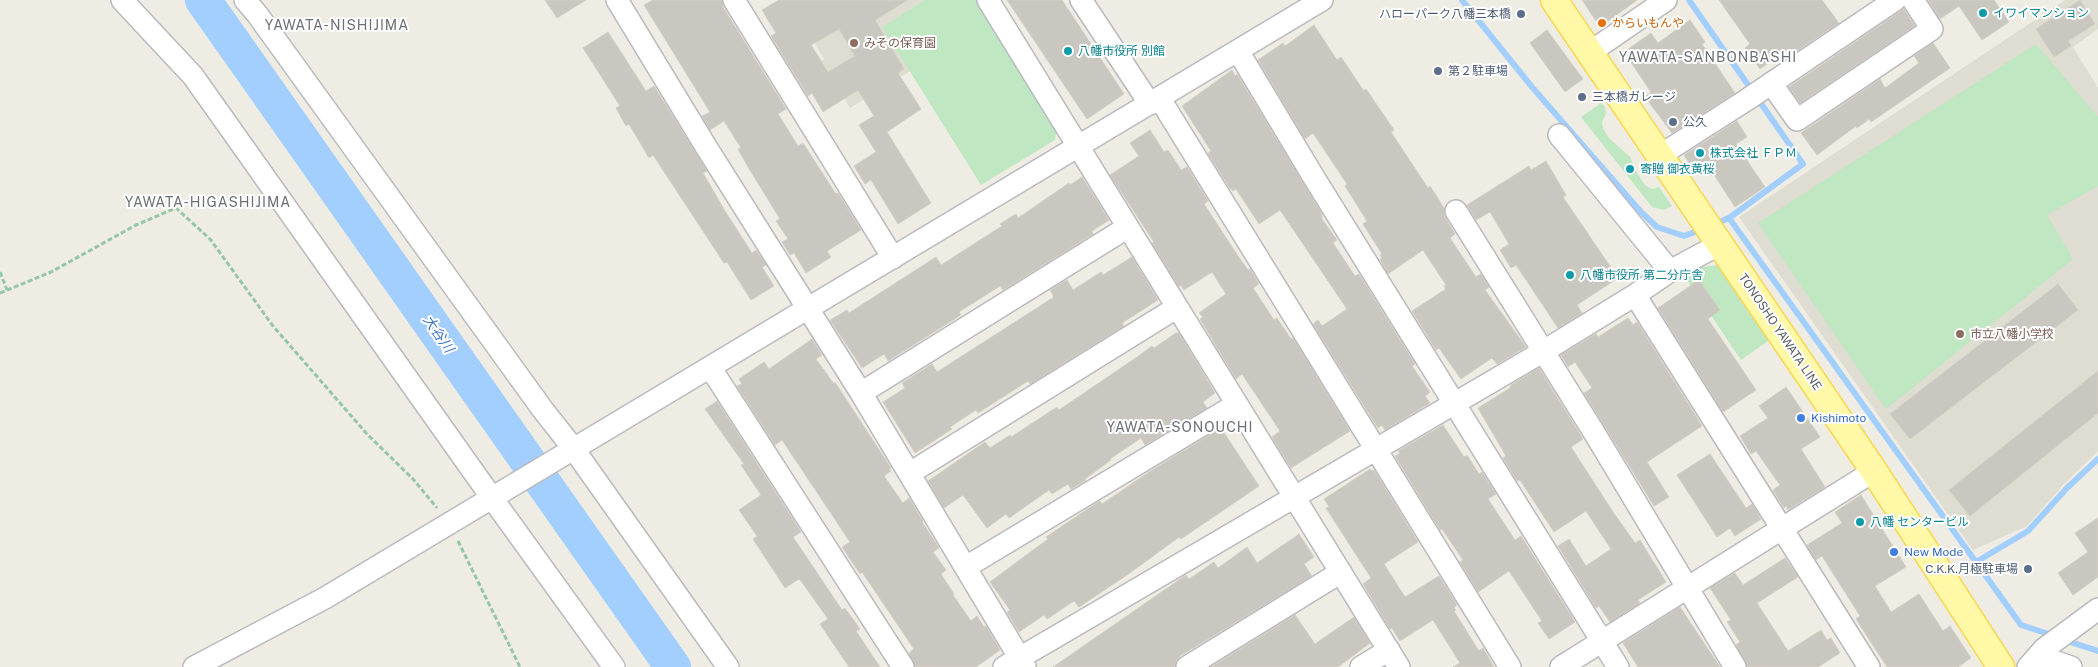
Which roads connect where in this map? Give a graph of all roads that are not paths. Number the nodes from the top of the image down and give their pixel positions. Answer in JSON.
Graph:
{"nodes":[{"id":1,"x":122,"y":0,"type":"edge"},
{"id":2,"x":245,"y":0,"type":"edge"},
{"id":3,"x":734,"y":0,"type":"edge"},
{"id":4,"x":988,"y":0,"type":"edge"},
{"id":5,"x":1081,"y":0,"type":"edge"},
{"id":6,"x":1554,"y":0,"type":"edge"},
{"id":7,"x":1666,"y":0,"type":"edge"},
{"id":8,"x":1895,"y":0,"type":"edge"},
{"id":9,"x":1913,"y":0,"type":"edge"},
{"id":10,"x":622,"y":2,"type":"edge"},
{"id":11,"x":1309,"y":3,"type":"edge"},
{"id":12,"x":1238,"y":51,"type":"junction"},
{"id":13,"x":1589,"y":53,"type":"junction"},
{"id":14,"x":1761,"y":89,"type":"junction"},
{"id":15,"x":1155,"y":101,"type":"junction"},
{"id":16,"x":1559,"y":135,"type":"dead end"},
{"id":17,"x":1079,"y":147,"type":"junction"},
{"id":18,"x":1659,"y":156,"type":"junction"},
{"id":19,"x":1456,"y":211,"type":"dead end"},
{"id":20,"x":1128,"y":227,"type":"junction"},
{"id":21,"x":1720,"y":244,"type":"junction"},
{"id":22,"x":893,"y":258,"type":"junction"},
{"id":23,"x":1670,"y":271,"type":"junction"},
{"id":24,"x":1635,"y":295,"type":"junction"},
{"id":25,"x":809,"y":308,"type":"junction"},
{"id":26,"x":1176,"y":308,"type":"junction"},
{"id":27,"x":1544,"y":351,"type":"junction"},
{"id":28,"x":710,"y":367,"type":"junction"},
{"id":29,"x":861,"y":393,"type":"junction"},
{"id":30,"x":1454,"y":402,"type":"junction"},
{"id":31,"x":1236,"y":404,"type":"junction"},
{"id":32,"x":1374,"y":450,"type":"junction"},
{"id":33,"x":569,"y":451,"type":"junction"},
{"id":34,"x":1874,"y":471,"type":"junction"},
{"id":35,"x":910,"y":473,"type":"junction"},
{"id":36,"x":494,"y":497,"type":"junction"},
{"id":37,"x":1295,"y":497,"type":"junction"},
{"id":38,"x":1782,"y":528,"type":"junction"},
{"id":39,"x":966,"y":567,"type":"junction"},
{"id":40,"x":1341,"y":572,"type":"junction"},
{"id":41,"x":1686,"y":587,"type":"junction"},
{"id":42,"x":2098,"y":609,"type":"edge"},
{"id":43,"x":1602,"y":642,"type":"junction"},
{"id":44,"x":2037,"y":657,"type":"edge"},
{"id":45,"x":1394,"y":658,"type":"edge"},
{"id":46,"x":1016,"y":664,"type":"edge"},
{"id":47,"x":194,"y":667,"type":"edge"},
{"id":48,"x":614,"y":667,"type":"edge"},
{"id":49,"x":728,"y":667,"type":"edge"},
{"id":50,"x":903,"y":667,"type":"edge"},
{"id":51,"x":1186,"y":667,"type":"edge"},
{"id":52,"x":1361,"y":667,"type":"edge"},
{"id":53,"x":1510,"y":667,"type":"edge"},
{"id":54,"x":1561,"y":667,"type":"edge"},
{"id":55,"x":1618,"y":667,"type":"edge"},
{"id":56,"x":1735,"y":667,"type":"edge"},
{"id":57,"x":1869,"y":667,"type":"edge"},
{"id":58,"x":2001,"y":667,"type":"edge"},
{"id":59,"x":2071,"y":667,"type":"edge"}],
"edges":[{"from":1,"to":36,"type":"street"},
{"from":2,"to":33,"type":"street"},
{"from":3,"to":22,"type":"street"},
{"from":4,"to":17,"type":"street"},
{"from":5,"to":15,"type":"street"},
{"from":6,"to":13,"type":"main road","name":"TONOSHO YAWATA LINE"},
{"from":7,"to":13,"type":"street"},
{"from":8,"to":14,"type":"street"},
{"from":9,"to":14,"type":"street"},
{"from":10,"to":25,"type":"street"},
{"from":11,"to":12,"type":"street"},
{"from":12,"to":15,"type":"street"},
{"from":12,"to":30,"type":"street"},
{"from":13,"to":18,"type":"main road","name":"TONOSHO YAWATA LINE"},
{"from":14,"to":18,"type":"street"},
{"from":15,"to":17,"type":"street"},
{"from":15,"to":32,"type":"street"},
{"from":16,"to":23,"type":"street"},
{"from":17,"to":20,"type":"street"},
{"from":17,"to":22,"type":"street"},
{"from":18,"to":21,"type":"main road","name":"TONOSHO YAWATA LINE"},
{"from":19,"to":27,"type":"street"},
{"from":20,"to":26,"type":"street"},
{"from":20,"to":29,"type":"street"},
{"from":21,"to":23,"type":"street"},
{"from":21,"to":34,"type":"main road","name":"TONOSHO YAWATA LINE"},
{"from":22,"to":25,"type":"street"},
{"from":23,"to":24,"type":"street"},
{"from":24,"to":27,"type":"street"},
{"from":24,"to":38,"type":"street"},
{"from":25,"to":28,"type":"street"},
{"from":25,"to":29,"type":"street"},
{"from":26,"to":31,"type":"street"},
{"from":26,"to":35,"type":"street"},
{"from":27,"to":30,"type":"street"},
{"from":27,"to":41,"type":"street"},
{"from":28,"to":33,"type":"street"},
{"from":28,"to":50,"type":"street"},
{"from":29,"to":35,"type":"street"},
{"from":30,"to":32,"type":"street"},
{"from":30,"to":43,"type":"street"},
{"from":31,"to":37,"type":"street"},
{"from":31,"to":39,"type":"street"},
{"from":32,"to":37,"type":"street"},
{"from":32,"to":53,"type":"street"},
{"from":33,"to":36,"type":"street"},
{"from":33,"to":49,"type":"street"},
{"from":34,"to":38,"type":"street"},
{"from":34,"to":58,"type":"main road","name":"TONOSHO YAWATA LINE"},
{"from":35,"to":39,"type":"street"},
{"from":36,"to":47,"type":"street"},
{"from":36,"to":48,"type":"street"},
{"from":37,"to":40,"type":"street"},
{"from":37,"to":46,"type":"street"},
{"from":38,"to":41,"type":"street"},
{"from":38,"to":57,"type":"street"},
{"from":39,"to":46,"type":"street"},
{"from":40,"to":45,"type":"street"},
{"from":40,"to":51,"type":"street"},
{"from":41,"to":43,"type":"street"},
{"from":41,"to":56,"type":"street"},
{"from":42,"to":44,"type":"street"},
{"from":43,"to":54,"type":"street"},
{"from":43,"to":55,"type":"street"},
{"from":44,"to":59,"type":"street"},
{"from":45,"to":52,"type":"street"}]}
